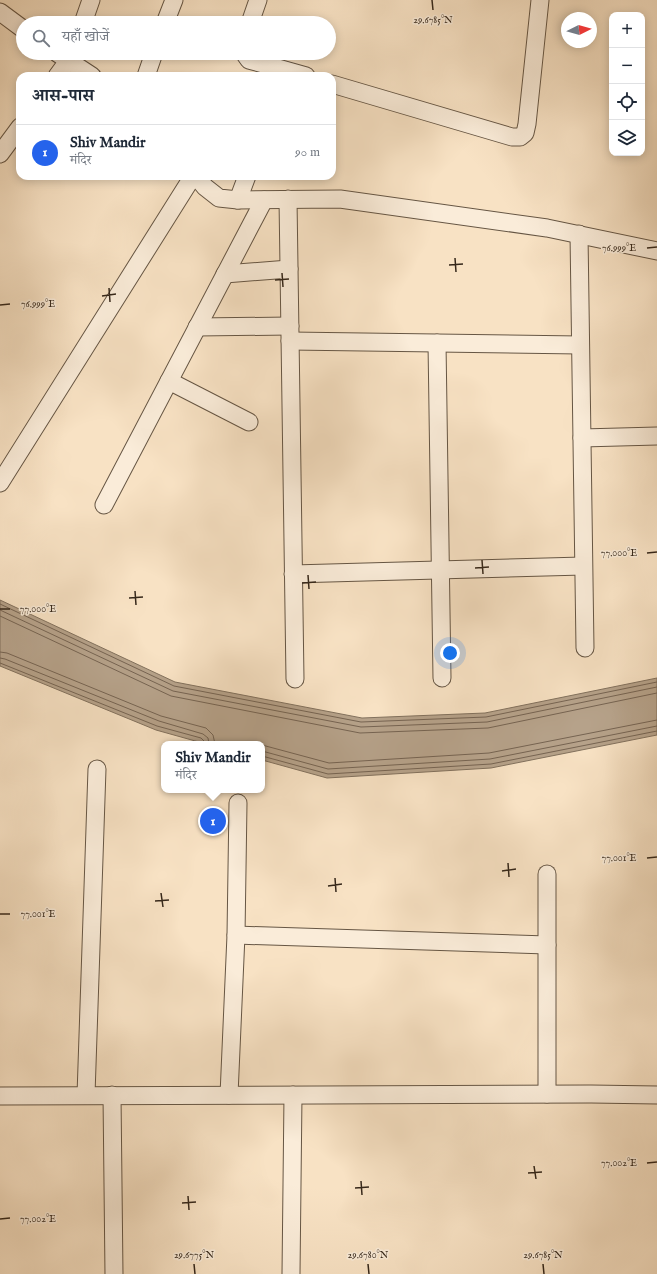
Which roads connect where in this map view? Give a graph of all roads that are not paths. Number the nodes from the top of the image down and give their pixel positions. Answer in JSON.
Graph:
{"nodes":[{"id":1,"x":91,"y":0,"type":"edge"},
{"id":2,"x":174,"y":0,"type":"edge"},
{"id":3,"x":258,"y":0,"type":"edge"},
{"id":4,"x":540,"y":0,"type":"edge"},
{"id":5,"x":0,"y":12,"type":"edge"},
{"id":6,"x":85,"y":16,"type":"edge"},
{"id":7,"x":168,"y":16,"type":"edge"},
{"id":8,"x":252,"y":16,"type":"edge"},
{"id":9,"x":16,"y":24,"type":"edge"},
{"id":10,"x":64,"y":60,"type":"edge"},
{"id":11,"x":71,"y":60,"type":"edge"},
{"id":12,"x":152,"y":60,"type":"edge"},
{"id":13,"x":249,"y":60,"type":"edge"},
{"id":14,"x":59,"y":72,"type":"edge"},
{"id":15,"x":87,"y":72,"type":"edge"},
{"id":16,"x":147,"y":72,"type":"edge"},
{"id":17,"x":281,"y":72,"type":"edge"},
{"id":18,"x":336,"y":85,"type":"edge"},
{"id":19,"x":16,"y":132,"type":"edge"},
{"id":20,"x":0,"y":154,"type":"edge"},
{"id":21,"x":190,"y":180,"type":"edge"},
{"id":22,"x":199,"y":180,"type":"edge"},
{"id":23,"x":246,"y":180,"type":"edge"},
{"id":24,"x":238,"y":200,"type":"junction"},
{"id":25,"x":264,"y":200,"type":"junction"},
{"id":26,"x":288,"y":200,"type":"junction"},
{"id":27,"x":579,"y":234,"type":"junction"},
{"id":28,"x":657,"y":251,"type":"edge"},
{"id":29,"x":289,"y":270,"type":"junction"},
{"id":30,"x":225,"y":274,"type":"junction"},
{"id":31,"x":197,"y":327,"type":"junction"},
{"id":32,"x":290,"y":333,"type":"junction"},
{"id":33,"x":437,"y":343,"type":"junction"},
{"id":34,"x":580,"y":345,"type":"junction"},
{"id":35,"x":169,"y":381,"type":"junction"},
{"id":36,"x":249,"y":422,"type":"dead end"},
{"id":37,"x":657,"y":436,"type":"edge"},
{"id":38,"x":582,"y":438,"type":"junction"},
{"id":39,"x":0,"y":483,"type":"edge"},
{"id":40,"x":104,"y":505,"type":"dead end"},
{"id":41,"x":583,"y":566,"type":"junction"},
{"id":42,"x":440,"y":570,"type":"junction"},
{"id":43,"x":294,"y":574,"type":"junction"},
{"id":44,"x":584,"y":648,"type":"dead end"},
{"id":45,"x":295,"y":678,"type":"dead end"},
{"id":46,"x":442,"y":678,"type":"dead end"},
{"id":47,"x":97,"y":769,"type":"dead end"},
{"id":48,"x":238,"y":803,"type":"dead end"},
{"id":49,"x":547,"y":874,"type":"dead end"},
{"id":50,"x":236,"y":935,"type":"junction"},
{"id":51,"x":547,"y":945,"type":"junction"},
{"id":52,"x":547,"y":1094,"type":"junction"},
{"id":53,"x":86,"y":1095,"type":"junction"},
{"id":54,"x":112,"y":1095,"type":"junction"},
{"id":55,"x":229,"y":1095,"type":"junction"},
{"id":56,"x":293,"y":1095,"type":"junction"},
{"id":57,"x":657,"y":1095,"type":"edge"},
{"id":58,"x":0,"y":1096,"type":"edge"},
{"id":59,"x":114,"y":1274,"type":"edge"},
{"id":60,"x":291,"y":1274,"type":"edge"}],
"edges":[{"from":1,"to":6,"type":"street"},
{"from":2,"to":7,"type":"street"},
{"from":3,"to":8,"type":"street"},
{"from":4,"to":18,"type":"street"},
{"from":5,"to":9,"type":"street"},
{"from":10,"to":14,"type":"street"},
{"from":11,"to":15,"type":"street"},
{"from":12,"to":16,"type":"street"},
{"from":13,"to":17,"type":"street"},
{"from":19,"to":20,"type":"street"},
{"from":21,"to":39,"type":"street"},
{"from":22,"to":24,"type":"street"},
{"from":23,"to":24,"type":"street"},
{"from":24,"to":25,"type":"street"},
{"from":25,"to":26,"type":"street"},
{"from":25,"to":30,"type":"street"},
{"from":26,"to":27,"type":"street"},
{"from":26,"to":29,"type":"street"},
{"from":27,"to":28,"type":"street"},
{"from":27,"to":34,"type":"street"},
{"from":29,"to":30,"type":"street"},
{"from":29,"to":32,"type":"street"},
{"from":30,"to":31,"type":"street"},
{"from":31,"to":32,"type":"street"},
{"from":31,"to":35,"type":"street"},
{"from":32,"to":33,"type":"street"},
{"from":32,"to":43,"type":"street"},
{"from":33,"to":34,"type":"street"},
{"from":33,"to":42,"type":"street"},
{"from":34,"to":38,"type":"street"},
{"from":35,"to":36,"type":"street"},
{"from":35,"to":40,"type":"street"},
{"from":37,"to":38,"type":"street"},
{"from":38,"to":41,"type":"street"},
{"from":41,"to":42,"type":"street"},
{"from":41,"to":44,"type":"street"},
{"from":42,"to":43,"type":"street"},
{"from":42,"to":46,"type":"street"},
{"from":43,"to":45,"type":"street"},
{"from":47,"to":53,"type":"street"},
{"from":48,"to":50,"type":"street"},
{"from":49,"to":51,"type":"street"},
{"from":50,"to":51,"type":"street"},
{"from":50,"to":55,"type":"street"},
{"from":51,"to":52,"type":"street"},
{"from":52,"to":56,"type":"street"},
{"from":52,"to":57,"type":"street"},
{"from":53,"to":54,"type":"street"},
{"from":53,"to":58,"type":"street"},
{"from":54,"to":55,"type":"street"},
{"from":54,"to":59,"type":"street"},
{"from":55,"to":56,"type":"street"},
{"from":56,"to":60,"type":"street"}]}
